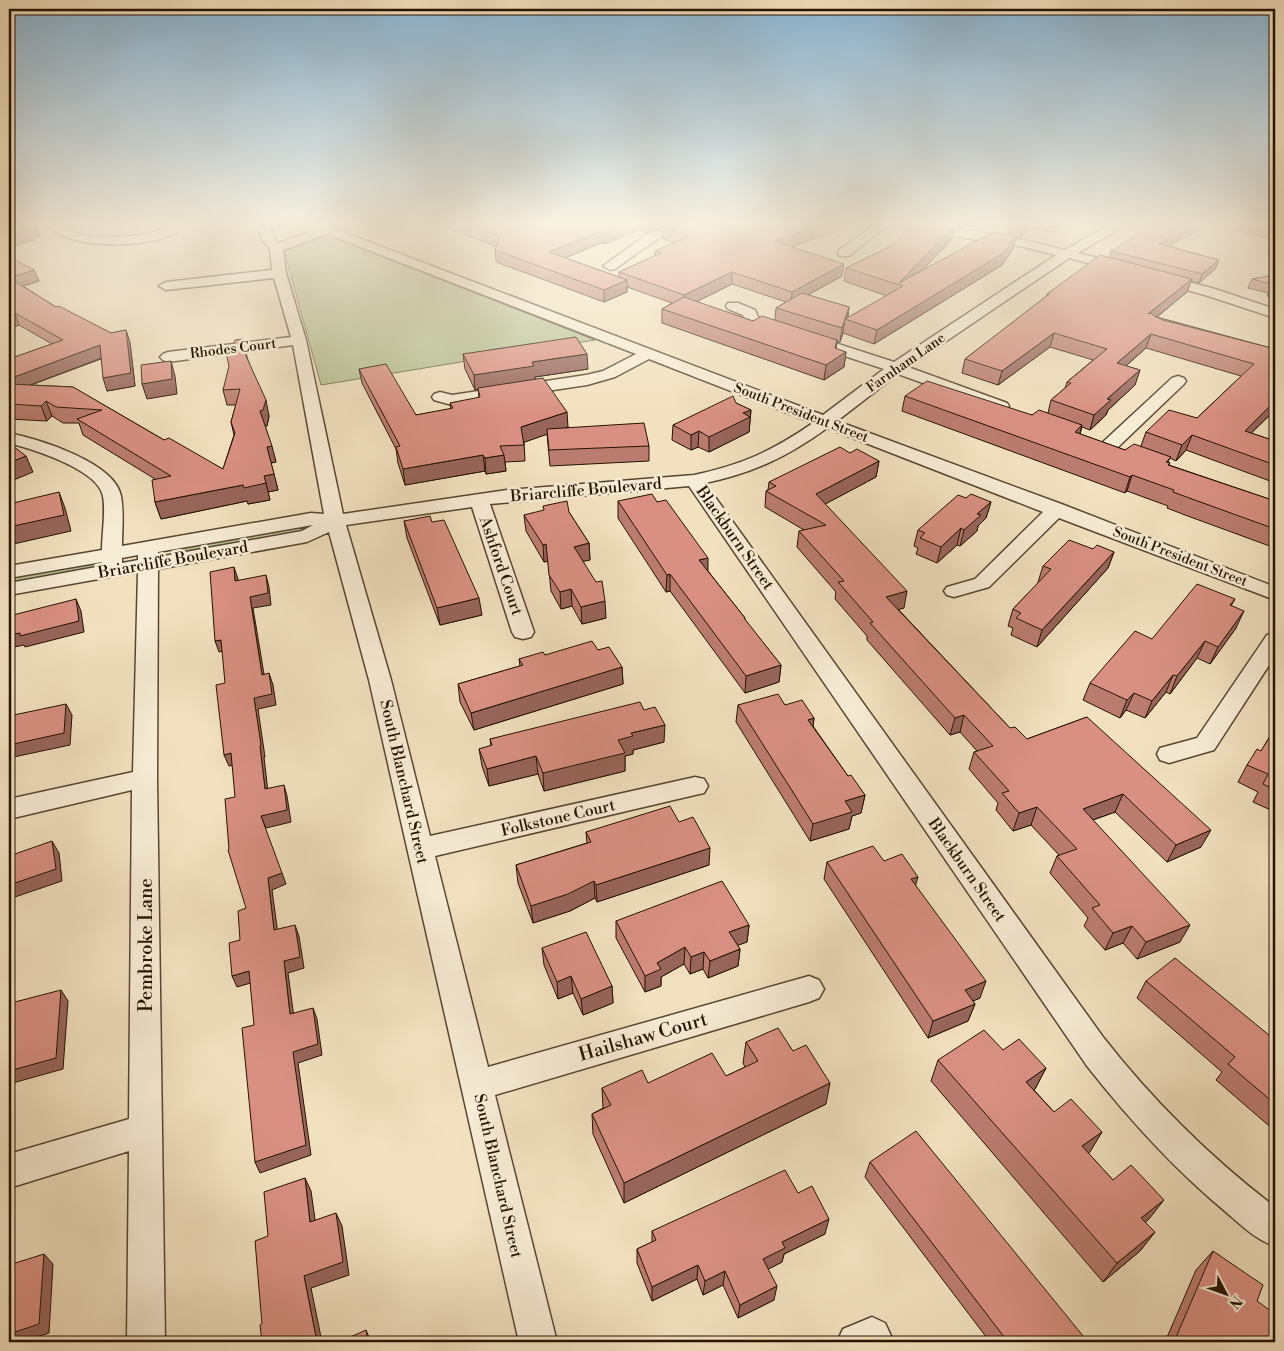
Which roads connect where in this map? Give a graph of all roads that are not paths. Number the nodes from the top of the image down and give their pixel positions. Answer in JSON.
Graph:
{"nodes":[{"id":1,"x":284,"y":289,"type":"edge"},
{"id":2,"x":480,"y":289,"type":"edge"},
{"id":3,"x":1014,"y":289,"type":"edge"},
{"id":4,"x":1199,"y":289,"type":"edge"},
{"id":5,"x":733,"y":306,"type":"dead end"},
{"id":6,"x":1275,"y":314,"type":"edge"},
{"id":7,"x":298,"y":340,"type":"junction"},
{"id":8,"x":648,"y":354,"type":"junction"},
{"id":9,"x":168,"y":357,"type":"dead end"},
{"id":10,"x":896,"y":368,"type":"junction"},
{"id":11,"x":1178,"y":380,"type":"dead end"},
{"id":12,"x":440,"y":397,"type":"dead end"},
{"id":13,"x":1017,"y":412,"type":"edge"},
{"id":14,"x":825,"y":422,"type":"junction"},
{"id":15,"x":9,"y":438,"type":"edge"},
{"id":16,"x":1091,"y":438,"type":"edge"},
{"id":17,"x":1110,"y":445,"type":"junction"},
{"id":18,"x":1127,"y":451,"type":"edge"},
{"id":19,"x":694,"y":480,"type":"junction"},
{"id":20,"x":479,"y":500,"type":"junction"},
{"id":21,"x":1056,"y":509,"type":"junction"},
{"id":22,"x":335,"y":521,"type":"junction"},
{"id":23,"x":148,"y":556,"type":"junction"},
{"id":24,"x":112,"y":562,"type":"junction"},
{"id":25,"x":9,"y":572,"type":"edge"},
{"id":26,"x":9,"y":589,"type":"edge"},
{"id":27,"x":954,"y":591,"type":"dead end"},
{"id":28,"x":1275,"y":594,"type":"edge"},
{"id":29,"x":523,"y":632,"type":"dead end"},
{"id":30,"x":1275,"y":640,"type":"edge"},
{"id":31,"x":1169,"y":754,"type":"dead end"},
{"id":32,"x":145,"y":778,"type":"junction"},
{"id":33,"x":695,"y":786,"type":"dead end"},
{"id":34,"x":9,"y":808,"type":"edge"},
{"id":35,"x":420,"y":849,"type":"junction"},
{"id":36,"x":809,"y":989,"type":"dead end"},
{"id":37,"x":477,"y":1085,"type":"junction"},
{"id":38,"x":146,"y":1130,"type":"junction"},
{"id":39,"x":9,"y":1171,"type":"edge"},
{"id":40,"x":1275,"y":1229,"type":"edge"},
{"id":41,"x":146,"y":1342,"type":"edge"},
{"id":42,"x":538,"y":1342,"type":"edge"}],
"edges":[{"from":1,"to":7,"type":"street","name":"South Blanchard Street"},
{"from":2,"to":8,"type":"street","name":"South President Street"},
{"from":3,"to":10,"type":"street","name":"Farnham Lane"},
{"from":4,"to":6,"type":"street"},
{"from":5,"to":10,"type":"street"},
{"from":7,"to":9,"type":"street","name":"Rhodes Court"},
{"from":7,"to":22,"type":"street","name":"South Blanchard Street"},
{"from":8,"to":12,"type":"street"},
{"from":8,"to":14,"type":"street","name":"South President Street"},
{"from":10,"to":13,"type":"street"},
{"from":10,"to":14,"type":"street","name":"Farnham Lane"},
{"from":11,"to":17,"type":"street"},
{"from":14,"to":19,"type":"street","name":"Briarcliffe Boulevard"},
{"from":14,"to":21,"type":"street","name":"South President Street"},
{"from":15,"to":24,"type":"street"},
{"from":16,"to":17,"type":"street"},
{"from":17,"to":18,"type":"street"},
{"from":19,"to":20,"type":"street","name":"Briarcliffe Boulevard"},
{"from":19,"to":40,"type":"street","name":"Blackburn Street"},
{"from":20,"to":22,"type":"street","name":"Briarcliffe Boulevard"},
{"from":20,"to":29,"type":"street","name":"Ashford Court"},
{"from":21,"to":27,"type":"street"},
{"from":21,"to":28,"type":"street","name":"South President Street"},
{"from":22,"to":23,"type":"street","name":"Briarcliffe Boulevard"},
{"from":22,"to":35,"type":"street","name":"South Blanchard Street"},
{"from":23,"to":24,"type":"street","name":"Briarcliffe Boulevard"},
{"from":23,"to":32,"type":"street","name":"Pembroke Lane"},
{"from":24,"to":25,"type":"street","name":"Briarcliffe Boulevard"},
{"from":24,"to":26,"type":"street","name":"Briarcliffe Boulevard"},
{"from":30,"to":31,"type":"street"},
{"from":32,"to":34,"type":"street"},
{"from":32,"to":38,"type":"street","name":"Pembroke Lane"},
{"from":33,"to":35,"type":"street","name":"Folkstone Court"},
{"from":35,"to":37,"type":"street","name":"South Blanchard Street"},
{"from":36,"to":37,"type":"street","name":"Hailshaw Court"},
{"from":37,"to":42,"type":"street","name":"South Blanchard Street"},
{"from":38,"to":39,"type":"street"},
{"from":38,"to":41,"type":"street","name":"Pembroke Lane"}]}
